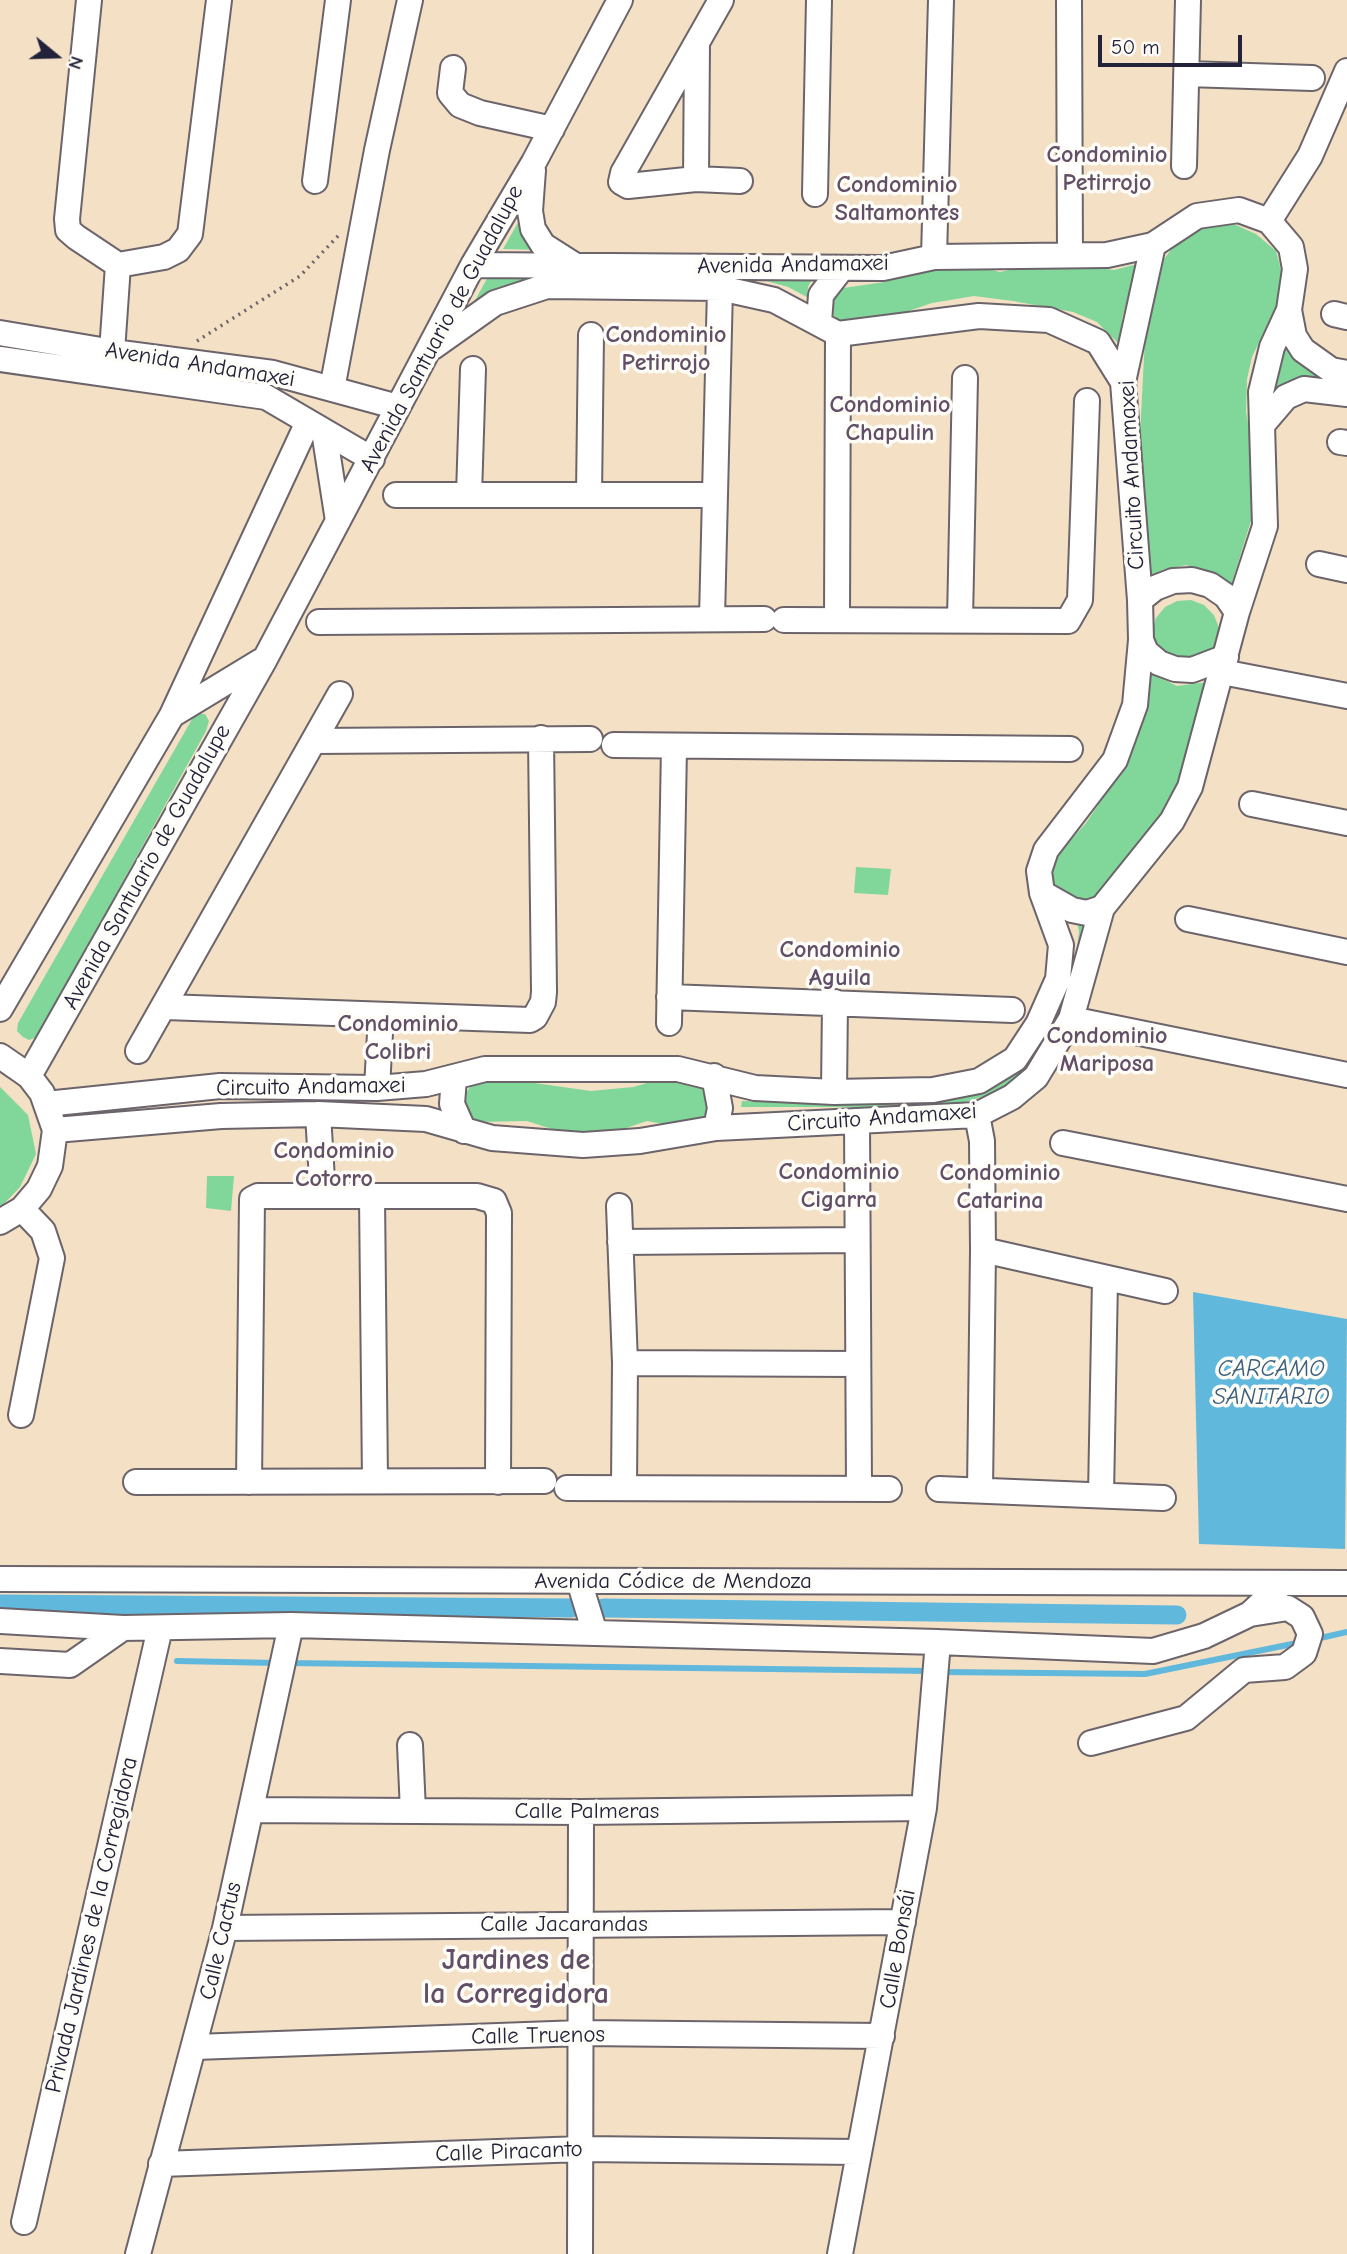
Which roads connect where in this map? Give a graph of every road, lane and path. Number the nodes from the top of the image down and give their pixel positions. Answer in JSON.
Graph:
{"nodes":[{"id":1,"x":89,"y":0,"type":"edge"},
{"id":2,"x":219,"y":0,"type":"edge"},
{"id":3,"x":338,"y":0,"type":"edge"},
{"id":4,"x":410,"y":0,"type":"edge"},
{"id":5,"x":620,"y":0,"type":"edge"},
{"id":6,"x":721,"y":0,"type":"edge"},
{"id":7,"x":819,"y":0,"type":"edge"},
{"id":8,"x":941,"y":0,"type":"edge"},
{"id":9,"x":1069,"y":0,"type":"edge"},
{"id":10,"x":1188,"y":0,"type":"edge"},
{"id":11,"x":697,"y":42,"type":"junction"},
{"id":12,"x":453,"y":68,"type":"dead end"},
{"id":13,"x":1347,"y":71,"type":"edge"},
{"id":14,"x":1187,"y":75,"type":"junction"},
{"id":15,"x":1312,"y":78,"type":"dead end"},
{"id":16,"x":552,"y":129,"type":"junction"},
{"id":17,"x":534,"y":162,"type":"junction"},
{"id":18,"x":1184,"y":166,"type":"dead end"},
{"id":19,"x":696,"y":179,"type":"junction"},
{"id":20,"x":315,"y":181,"type":"dead end"},
{"id":21,"x":740,"y":181,"type":"dead end"},
{"id":22,"x":816,"y":194,"type":"dead end"},
{"id":23,"x":1269,"y":221,"type":"junction"},
{"id":24,"x":343,"y":226,"type":"dead end"},
{"id":25,"x":1153,"y":245,"type":"junction"},
{"id":26,"x":1070,"y":255,"type":"junction"},
{"id":27,"x":934,"y":257,"type":"junction"},
{"id":28,"x":118,"y":265,"type":"junction"},
{"id":29,"x":472,"y":265,"type":"junction"},
{"id":30,"x":577,"y":266,"type":"junction"},
{"id":31,"x":842,"y":268,"type":"junction"},
{"id":32,"x":720,"y":288,"type":"junction"},
{"id":33,"x":1289,"y":310,"type":"junction"},
{"id":34,"x":829,"y":328,"type":"junction"},
{"id":35,"x":0,"y":333,"type":"edge"},
{"id":36,"x":591,"y":335,"type":"dead end"},
{"id":37,"x":429,"y":350,"type":"junction"},
{"id":38,"x":113,"y":352,"type":"junction"},
{"id":39,"x":0,"y":359,"type":"edge"},
{"id":40,"x":170,"y":360,"type":"junction"},
{"id":41,"x":473,"y":369,"type":"dead end"},
{"id":42,"x":1347,"y":373,"type":"edge"},
{"id":43,"x":109,"y":377,"type":"junction"},
{"id":44,"x":965,"y":378,"type":"dead end"},
{"id":45,"x":1124,"y":382,"type":"junction"},
{"id":46,"x":332,"y":389,"type":"junction"},
{"id":47,"x":1347,"y":394,"type":"edge"},
{"id":48,"x":1087,"y":401,"type":"dead end"},
{"id":49,"x":398,"y":407,"type":"junction"},
{"id":50,"x":1263,"y":424,"type":"junction"},
{"id":51,"x":316,"y":426,"type":"junction"},
{"id":52,"x":372,"y":459,"type":"junction"},
{"id":53,"x":396,"y":495,"type":"dead end"},
{"id":54,"x":469,"y":495,"type":"junction"},
{"id":55,"x":589,"y":495,"type":"junction"},
{"id":56,"x":715,"y":495,"type":"junction"},
{"id":57,"x":338,"y":521,"type":"junction"},
{"id":58,"x":1319,"y":565,"type":"dead end"},
{"id":59,"x":1347,"y":570,"type":"edge"},
{"id":60,"x":1140,"y":600,"type":"junction"},
{"id":61,"x":1237,"y":612,"type":"junction"},
{"id":62,"x":712,"y":618,"type":"junction"},
{"id":63,"x":837,"y":619,"type":"junction"},
{"id":64,"x":960,"y":620,"type":"junction"},
{"id":65,"x":319,"y":622,"type":"dead end"},
{"id":66,"x":1141,"y":640,"type":"junction"},
{"id":67,"x":265,"y":659,"type":"junction"},
{"id":68,"x":1228,"y":667,"type":"junction"},
{"id":69,"x":340,"y":694,"type":"dead end"},
{"id":70,"x":202,"y":696,"type":"junction"},
{"id":71,"x":1347,"y":696,"type":"edge"},
{"id":72,"x":172,"y":715,"type":"junction"},
{"id":73,"x":223,"y":732,"type":"junction"},
{"id":74,"x":541,"y":738,"type":"junction"},
{"id":75,"x":590,"y":739,"type":"dead end"},
{"id":76,"x":314,"y":741,"type":"junction"},
{"id":77,"x":614,"y":745,"type":"dead end"},
{"id":78,"x":674,"y":747,"type":"junction"},
{"id":79,"x":1070,"y":750,"type":"dead end"},
{"id":80,"x":1252,"y":804,"type":"dead end"},
{"id":81,"x":1347,"y":824,"type":"edge"},
{"id":82,"x":1042,"y":893,"type":"junction"},
{"id":83,"x":1102,"y":908,"type":"junction"},
{"id":84,"x":1188,"y":919,"type":"dead end"},
{"id":85,"x":1347,"y":952,"type":"edge"},
{"id":86,"x":669,"y":997,"type":"junction"},
{"id":87,"x":835,"y":1002,"type":"junction"},
{"id":88,"x":164,"y":1007,"type":"junction"},
{"id":89,"x":0,"y":1009,"type":"edge"},
{"id":90,"x":1012,"y":1010,"type":"dead end"},
{"id":91,"x":381,"y":1015,"type":"junction"},
{"id":92,"x":1072,"y":1019,"type":"junction"},
{"id":93,"x":669,"y":1023,"type":"dead end"},
{"id":94,"x":138,"y":1051,"type":"dead end"},
{"id":95,"x":0,"y":1056,"type":"edge"},
{"id":96,"x":1347,"y":1075,"type":"edge"},
{"id":97,"x":29,"y":1076,"type":"junction"},
{"id":98,"x":714,"y":1076,"type":"junction"},
{"id":99,"x":454,"y":1078,"type":"junction"},
{"id":100,"x":377,"y":1088,"type":"junction"},
{"id":101,"x":834,"y":1092,"type":"junction"},
{"id":102,"x":46,"y":1104,"type":"junction"},
{"id":103,"x":318,"y":1114,"type":"junction"},
{"id":104,"x":977,"y":1115,"type":"junction"},
{"id":105,"x":858,"y":1121,"type":"junction"},
{"id":106,"x":716,"y":1128,"type":"junction"},
{"id":107,"x":55,"y":1130,"type":"junction"},
{"id":108,"x":464,"y":1131,"type":"junction"},
{"id":109,"x":1063,"y":1143,"type":"dead end"},
{"id":110,"x":323,"y":1196,"type":"junction"},
{"id":111,"x":372,"y":1197,"type":"junction"},
{"id":112,"x":1347,"y":1199,"type":"edge"},
{"id":113,"x":619,"y":1206,"type":"dead end"},
{"id":114,"x":22,"y":1209,"type":"junction"},
{"id":115,"x":0,"y":1222,"type":"edge"},
{"id":116,"x":856,"y":1240,"type":"junction"},
{"id":117,"x":620,"y":1242,"type":"junction"},
{"id":118,"x":983,"y":1250,"type":"junction"},
{"id":119,"x":1105,"y":1279,"type":"junction"},
{"id":120,"x":1165,"y":1291,"type":"dead end"},
{"id":121,"x":625,"y":1363,"type":"junction"},
{"id":122,"x":857,"y":1364,"type":"junction"},
{"id":123,"x":20,"y":1415,"type":"dead end"},
{"id":124,"x":375,"y":1481,"type":"junction"},
{"id":125,"x":136,"y":1482,"type":"dead end"},
{"id":126,"x":249,"y":1482,"type":"junction"},
{"id":127,"x":498,"y":1482,"type":"junction"},
{"id":128,"x":624,"y":1486,"type":"junction"},
{"id":129,"x":859,"y":1489,"type":"junction"},
{"id":130,"x":889,"y":1489,"type":"dead end"},
{"id":131,"x":939,"y":1489,"type":"dead end"},
{"id":132,"x":980,"y":1490,"type":"junction"},
{"id":133,"x":1101,"y":1495,"type":"junction"},
{"id":134,"x":1163,"y":1498,"type":"dead end"},
{"id":135,"x":0,"y":1579,"type":"edge"},
{"id":136,"x":579,"y":1581,"type":"junction"},
{"id":137,"x":1283,"y":1583,"type":"junction"},
{"id":138,"x":1347,"y":1583,"type":"edge"},
{"id":139,"x":1250,"y":1614,"type":"junction"},
{"id":140,"x":0,"y":1621,"type":"edge"},
{"id":141,"x":291,"y":1625,"type":"junction"},
{"id":142,"x":123,"y":1628,"type":"junction"},
{"id":143,"x":160,"y":1628,"type":"junction"},
{"id":144,"x":595,"y":1633,"type":"junction"},
{"id":145,"x":939,"y":1642,"type":"junction"},
{"id":146,"x":0,"y":1661,"type":"edge"},
{"id":147,"x":1091,"y":1743,"type":"dead end"},
{"id":148,"x":410,"y":1745,"type":"dead end"},
{"id":149,"x":924,"y":1808,"type":"junction"},
{"id":150,"x":251,"y":1810,"type":"junction"},
{"id":151,"x":413,"y":1811,"type":"junction"},
{"id":152,"x":581,"y":1812,"type":"junction"},
{"id":153,"x":903,"y":1922,"type":"junction"},
{"id":154,"x":581,"y":1923,"type":"junction"},
{"id":155,"x":225,"y":1928,"type":"junction"},
{"id":156,"x":582,"y":2033,"type":"junction"},
{"id":157,"x":882,"y":2036,"type":"junction"},
{"id":158,"x":195,"y":2047,"type":"junction"},
{"id":159,"x":582,"y":2149,"type":"junction"},
{"id":160,"x":858,"y":2152,"type":"junction"},
{"id":161,"x":160,"y":2164,"type":"junction"},
{"id":162,"x":23,"y":2222,"type":"dead end"},
{"id":163,"x":138,"y":2254,"type":"edge"},
{"id":164,"x":580,"y":2254,"type":"edge"},
{"id":165,"x":840,"y":2254,"type":"edge"}],
"edges":[{"from":1,"to":28,"type":"street"},
{"from":2,"to":28,"type":"street"},
{"from":3,"to":20,"type":"street"},
{"from":4,"to":46,"type":"street"},
{"from":5,"to":16,"type":"street","name":"Avenida Santuario de Guadalupe"},
{"from":6,"to":11,"type":"street"},
{"from":7,"to":22,"type":"street"},
{"from":8,"to":27,"type":"street"},
{"from":9,"to":26,"type":"street"},
{"from":10,"to":14,"type":"street"},
{"from":11,"to":19,"type":"street"},
{"from":11,"to":19,"type":"street"},
{"from":12,"to":16,"type":"street"},
{"from":13,"to":23,"type":"street"},
{"from":14,"to":15,"type":"street"},
{"from":14,"to":18,"type":"street"},
{"from":16,"to":17,"type":"street","name":"Avenida Santuario de Guadalupe"},
{"from":17,"to":29,"type":"street","name":"Avenida Santuario de Guadalupe"},
{"from":17,"to":30,"type":"street"},
{"from":19,"to":21,"type":"street"},
{"from":23,"to":25,"type":"street"},
{"from":23,"to":33,"type":"street","name":"Circuito Andamaxei"},
{"from":24,"to":40,"type":"path"},
{"from":25,"to":26,"type":"street","name":"Avenida Andamaxei"},
{"from":25,"to":45,"type":"street","name":"Circuito Andamaxei"},
{"from":26,"to":27,"type":"street","name":"Avenida Andamaxei"},
{"from":27,"to":31,"type":"street","name":"Avenida Andamaxei"},
{"from":28,"to":38,"type":"street"},
{"from":29,"to":30,"type":"street","name":"Avenida Andamaxei"},
{"from":29,"to":37,"type":"street","name":"Avenida Santuario de Guadalupe"},
{"from":30,"to":31,"type":"street","name":"Avenida Andamaxei"},
{"from":31,"to":34,"type":"street"},
{"from":32,"to":34,"type":"street","name":"Avenida Andamaxei"},
{"from":32,"to":37,"type":"street","name":"Avenida Andamaxei"},
{"from":32,"to":56,"type":"street"},
{"from":33,"to":42,"type":"street"},
{"from":33,"to":50,"type":"street","name":"Circuito Andamaxei"},
{"from":34,"to":45,"type":"street"},
{"from":34,"to":63,"type":"street"},
{"from":35,"to":38,"type":"street","name":"Avenida Andamaxei"},
{"from":36,"to":55,"type":"street"},
{"from":37,"to":49,"type":"street","name":"Avenida Santuario de Guadalupe"},
{"from":38,"to":40,"type":"street","name":"Avenida Andamaxei"},
{"from":38,"to":43,"type":"street"},
{"from":39,"to":43,"type":"street","name":"Avenida Andamaxei"},
{"from":40,"to":46,"type":"street","name":"Avenida Andamaxei"},
{"from":41,"to":54,"type":"street"},
{"from":43,"to":51,"type":"street","name":"Avenida Andamaxei"},
{"from":44,"to":64,"type":"street"},
{"from":45,"to":60,"type":"street","name":"Circuito Andamaxei"},
{"from":46,"to":49,"type":"street","name":"Avenida Andamaxei"},
{"from":47,"to":50,"type":"street"},
{"from":48,"to":64,"type":"street"},
{"from":49,"to":52,"type":"street","name":"Avenida Santuario de Guadalupe"},
{"from":50,"to":61,"type":"street","name":"Circuito Andamaxei"},
{"from":51,"to":52,"type":"street","name":"Avenida Andamaxei"},
{"from":51,"to":57,"type":"street"},
{"from":51,"to":72,"type":"street"},
{"from":52,"to":57,"type":"street","name":"Avenida Santuario de Guadalupe"},
{"from":53,"to":54,"type":"street"},
{"from":54,"to":55,"type":"street"},
{"from":55,"to":56,"type":"street"},
{"from":56,"to":62,"type":"street"},
{"from":57,"to":67,"type":"street","name":"Avenida Santuario de Guadalupe"},
{"from":58,"to":59,"type":"street"},
{"from":60,"to":61,"type":"street"},
{"from":60,"to":66,"type":"street","name":"Circuito Andamaxei"},
{"from":61,"to":68,"type":"street","name":"Circuito Andamaxei"},
{"from":62,"to":63,"type":"street"},
{"from":62,"to":65,"type":"street"},
{"from":63,"to":64,"type":"street"},
{"from":66,"to":68,"type":"street"},
{"from":66,"to":82,"type":"street","name":"Circuito Andamaxei"},
{"from":67,"to":70,"type":"street","name":"Avenida Santuario de Guadalupe"},
{"from":67,"to":73,"type":"street","name":"Avenida Santuario de Guadalupe"},
{"from":68,"to":71,"type":"street"},
{"from":68,"to":83,"type":"street","name":"Circuito Andamaxei"},
{"from":69,"to":76,"type":"street"},
{"from":70,"to":72,"type":"street","name":"Avenida Santuario de Guadalupe"},
{"from":70,"to":73,"type":"street"},
{"from":72,"to":89,"type":"street","name":"Avenida Santuario de Guadalupe"},
{"from":73,"to":97,"type":"street","name":"Avenida Santuario de Guadalupe"},
{"from":74,"to":75,"type":"street"},
{"from":74,"to":76,"type":"street"},
{"from":74,"to":91,"type":"street"},
{"from":76,"to":88,"type":"street"},
{"from":77,"to":78,"type":"street"},
{"from":78,"to":79,"type":"street"},
{"from":78,"to":86,"type":"street"},
{"from":80,"to":81,"type":"street"},
{"from":82,"to":83,"type":"street"},
{"from":82,"to":101,"type":"street","name":"Circuito Andamaxei"},
{"from":83,"to":92,"type":"street","name":"Circuito Andamaxei"},
{"from":84,"to":85,"type":"street"},
{"from":86,"to":87,"type":"street"},
{"from":86,"to":93,"type":"street"},
{"from":87,"to":90,"type":"street"},
{"from":87,"to":101,"type":"street"},
{"from":88,"to":91,"type":"street"},
{"from":88,"to":94,"type":"street"},
{"from":91,"to":100,"type":"street"},
{"from":92,"to":96,"type":"street"},
{"from":92,"to":104,"type":"street","name":"Circuito Andamaxei"},
{"from":95,"to":97,"type":"street"},
{"from":97,"to":102,"type":"street"},
{"from":98,"to":99,"type":"street","name":"Circuito Andamaxei"},
{"from":98,"to":101,"type":"street","name":"Circuito Andamaxei"},
{"from":98,"to":106,"type":"street"},
{"from":99,"to":100,"type":"street","name":"Circuito Andamaxei"},
{"from":99,"to":108,"type":"street"},
{"from":100,"to":102,"type":"street","name":"Circuito Andamaxei"},
{"from":102,"to":107,"type":"street"},
{"from":103,"to":107,"type":"street","name":"Circuito Andamaxei"},
{"from":103,"to":108,"type":"street","name":"Circuito Andamaxei"},
{"from":103,"to":110,"type":"street"},
{"from":104,"to":105,"type":"street","name":"Circuito Andamaxei"},
{"from":104,"to":118,"type":"street"},
{"from":105,"to":106,"type":"street","name":"Circuito Andamaxei"},
{"from":105,"to":116,"type":"street"},
{"from":106,"to":108,"type":"street","name":"Circuito Andamaxei"},
{"from":107,"to":114,"type":"street"},
{"from":109,"to":112,"type":"street"},
{"from":110,"to":111,"type":"street"},
{"from":110,"to":126,"type":"street"},
{"from":111,"to":124,"type":"street"},
{"from":111,"to":127,"type":"street"},
{"from":113,"to":117,"type":"street"},
{"from":114,"to":115,"type":"street"},
{"from":114,"to":123,"type":"street"},
{"from":116,"to":117,"type":"street"},
{"from":116,"to":122,"type":"street"},
{"from":117,"to":121,"type":"street"},
{"from":118,"to":119,"type":"street"},
{"from":118,"to":132,"type":"street"},
{"from":119,"to":120,"type":"street"},
{"from":119,"to":133,"type":"street"},
{"from":121,"to":122,"type":"street"},
{"from":121,"to":128,"type":"street"},
{"from":122,"to":129,"type":"street"},
{"from":124,"to":126,"type":"street"},
{"from":124,"to":127,"type":"street"},
{"from":125,"to":126,"type":"street"},
{"from":127,"to":128,"type":"street"},
{"from":128,"to":129,"type":"street"},
{"from":129,"to":130,"type":"street"},
{"from":131,"to":132,"type":"street"},
{"from":132,"to":133,"type":"street"},
{"from":133,"to":134,"type":"street"},
{"from":135,"to":136,"type":"street","name":"Avenida Códice de Mendoza"},
{"from":136,"to":137,"type":"street","name":"Avenida Códice de Mendoza"},
{"from":136,"to":144,"type":"street"},
{"from":137,"to":138,"type":"street","name":"Avenida Códice de Mendoza"},
{"from":137,"to":139,"type":"street"},
{"from":139,"to":145,"type":"street"},
{"from":139,"to":147,"type":"street"},
{"from":140,"to":142,"type":"street"},
{"from":141,"to":143,"type":"street"},
{"from":141,"to":144,"type":"street"},
{"from":141,"to":150,"type":"street","name":"Calle Cactus"},
{"from":142,"to":143,"type":"street"},
{"from":142,"to":146,"type":"street"},
{"from":143,"to":162,"type":"street","name":"Privada Jardines de la Corregidora"},
{"from":144,"to":145,"type":"street"},
{"from":145,"to":149,"type":"street","name":"Calle Bonsái"},
{"from":148,"to":151,"type":"street"},
{"from":149,"to":152,"type":"street","name":"Calle Palmeras"},
{"from":149,"to":153,"type":"street","name":"Calle Bonsái"},
{"from":150,"to":151,"type":"street","name":"Calle Palmeras"},
{"from":150,"to":155,"type":"street","name":"Calle Cactus"},
{"from":151,"to":152,"type":"street","name":"Calle Palmeras"},
{"from":152,"to":154,"type":"street"},
{"from":153,"to":154,"type":"street","name":"Calle Jacarandas"},
{"from":153,"to":157,"type":"street","name":"Calle Bonsái"},
{"from":154,"to":155,"type":"street","name":"Calle Jacarandas"},
{"from":154,"to":156,"type":"street"},
{"from":155,"to":158,"type":"street","name":"Calle Cactus"},
{"from":156,"to":157,"type":"street","name":"Calle Truenos"},
{"from":156,"to":158,"type":"street","name":"Calle Truenos"},
{"from":156,"to":159,"type":"street"},
{"from":157,"to":160,"type":"street","name":"Calle Bonsái"},
{"from":158,"to":161,"type":"street","name":"Calle Cactus"},
{"from":159,"to":160,"type":"street","name":"Calle Piracanto"},
{"from":159,"to":161,"type":"street","name":"Calle Piracanto"},
{"from":159,"to":164,"type":"street"},
{"from":160,"to":165,"type":"street","name":"Calle Bonsái"},
{"from":161,"to":163,"type":"street","name":"Calle Cactus"}]}
